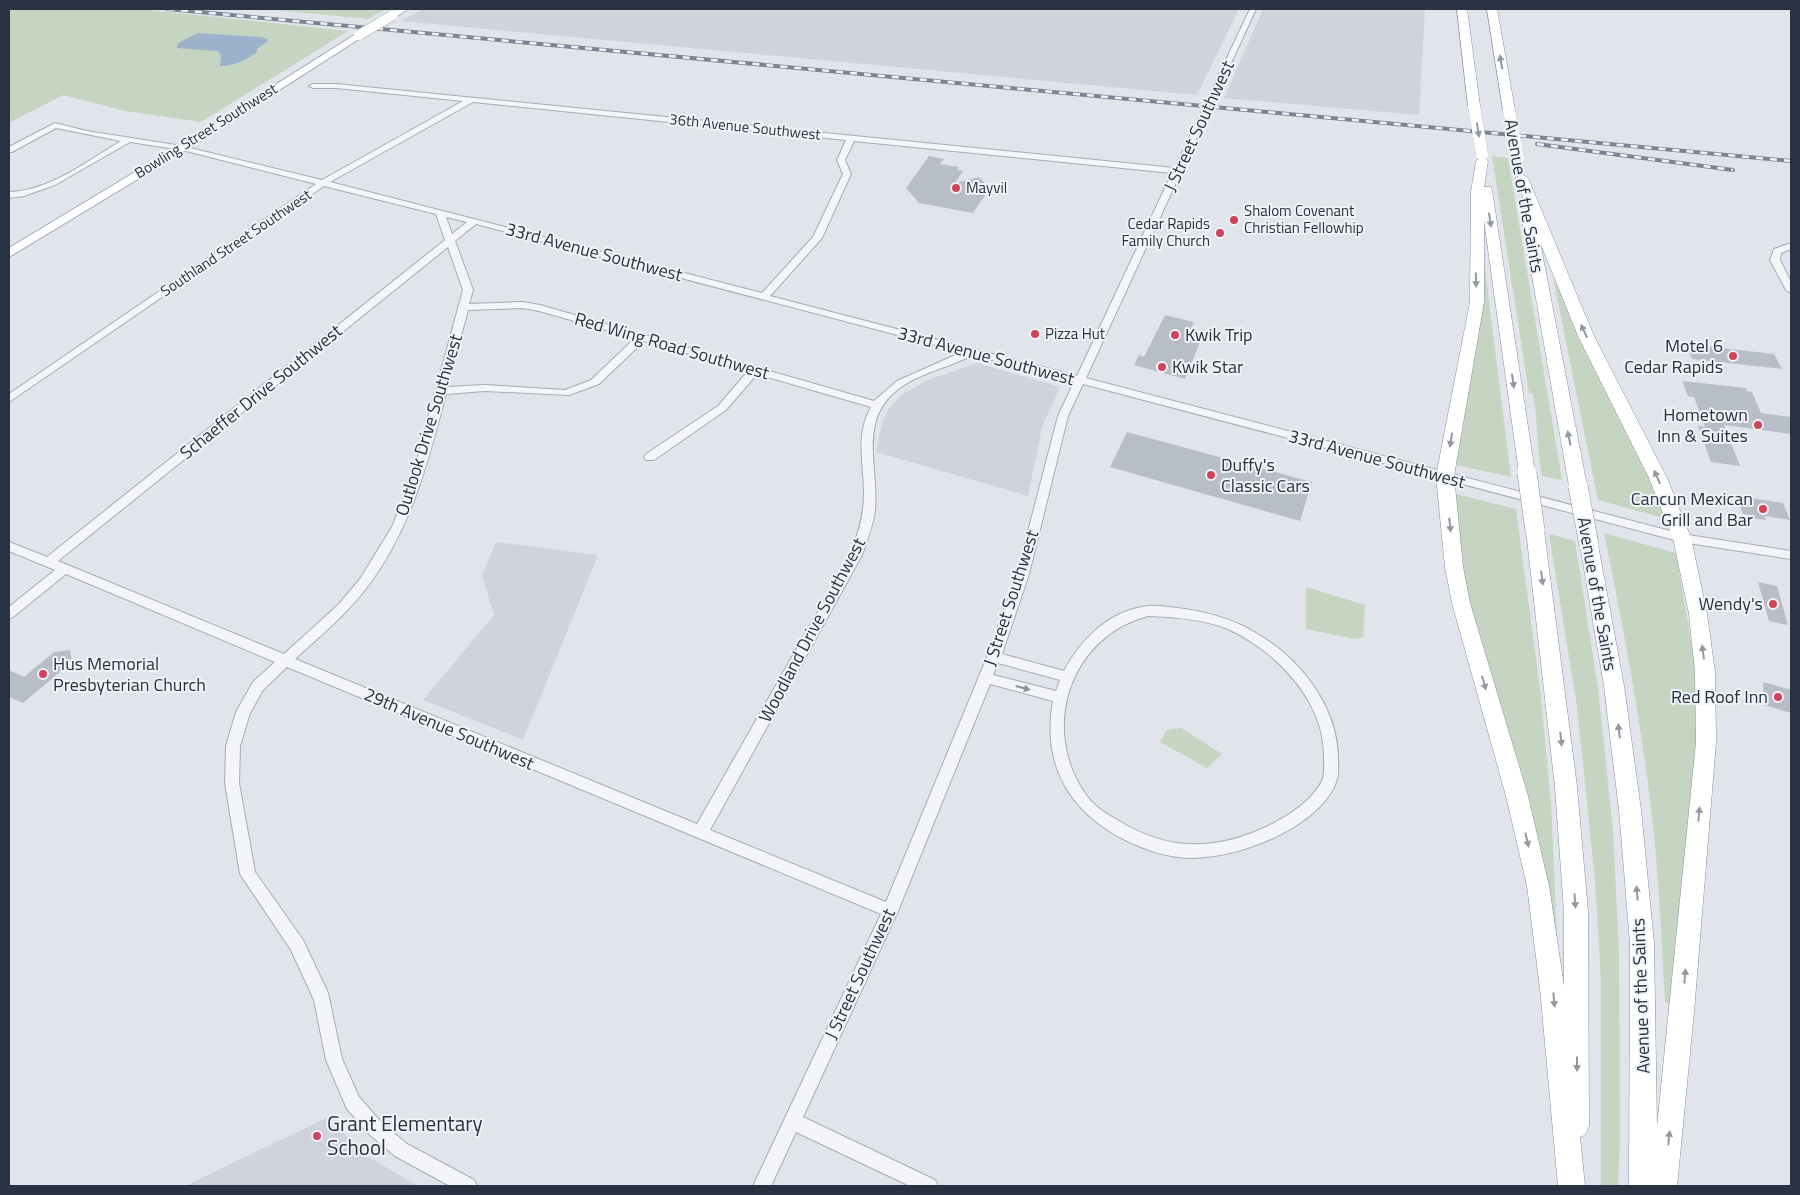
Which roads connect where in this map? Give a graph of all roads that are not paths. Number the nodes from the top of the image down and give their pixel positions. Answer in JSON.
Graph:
{"nodes":[{"id":1,"x":404,"y":9,"type":"edge"},
{"id":2,"x":1253,"y":9,"type":"edge"},
{"id":3,"x":1462,"y":9,"type":"edge"},
{"id":4,"x":1492,"y":9,"type":"edge"},
{"id":5,"x":359,"y":35,"type":"joint"},
{"id":6,"x":313,"y":86,"type":"dead end"},
{"id":7,"x":472,"y":100,"type":"junction"},
{"id":8,"x":851,"y":138,"type":"junction"},
{"id":9,"x":128,"y":140,"type":"junction"},
{"id":10,"x":182,"y":148,"type":"junction"},
{"id":11,"x":9,"y":150,"type":"edge"},
{"id":12,"x":1482,"y":158,"type":"junction"},
{"id":13,"x":1178,"y":172,"type":"junction"},
{"id":14,"x":1522,"y":178,"type":"junction"},
{"id":15,"x":324,"y":183,"type":"junction"},
{"id":16,"x":9,"y":195,"type":"edge"},
{"id":17,"x":440,"y":213,"type":"junction"},
{"id":18,"x":474,"y":221,"type":"junction"},
{"id":19,"x":451,"y":240,"type":"junction"},
{"id":20,"x":1791,"y":246,"type":"edge"},
{"id":21,"x":9,"y":253,"type":"edge"},
{"id":22,"x":1791,"y":290,"type":"edge"},
{"id":23,"x":764,"y":297,"type":"junction"},
{"id":24,"x":464,"y":307,"type":"junction"},
{"id":25,"x":641,"y":338,"type":"junction"},
{"id":26,"x":971,"y":352,"type":"junction"},
{"id":27,"x":755,"y":370,"type":"junction"},
{"id":28,"x":1080,"y":380,"type":"junction"},
{"id":29,"x":440,"y":391,"type":"junction"},
{"id":30,"x":9,"y":399,"type":"edge"},
{"id":31,"x":878,"y":405,"type":"junction"},
{"id":32,"x":650,"y":457,"type":"dead end"},
{"id":33,"x":1445,"y":476,"type":"junction"},
{"id":34,"x":1682,"y":538,"type":"junction"},
{"id":35,"x":1589,"y":545,"type":"joint"},
{"id":36,"x":9,"y":546,"type":"edge"},
{"id":37,"x":1791,"y":555,"type":"edge"},
{"id":38,"x":48,"y":562,"type":"junction"},
{"id":39,"x":64,"y":569,"type":"junction"},
{"id":40,"x":9,"y":614,"type":"edge"},
{"id":41,"x":994,"y":657,"type":"junction"},
{"id":42,"x":284,"y":660,"type":"junction"},
{"id":43,"x":1067,"y":677,"type":"junction"},
{"id":44,"x":986,"y":678,"type":"junction"},
{"id":45,"x":1060,"y":698,"type":"junction"},
{"id":46,"x":700,"y":833,"type":"junction"},
{"id":47,"x":890,"y":911,"type":"junction"},
{"id":48,"x":792,"y":1121,"type":"junction"},
{"id":49,"x":468,"y":1186,"type":"edge"},
{"id":50,"x":762,"y":1186,"type":"edge"},
{"id":51,"x":929,"y":1186,"type":"edge"},
{"id":52,"x":1574,"y":1186,"type":"edge"},
{"id":53,"x":1643,"y":1186,"type":"edge"},
{"id":54,"x":1664,"y":1186,"type":"edge"}],
"edges":[{"from":1,"to":5,"type":"main road","name":"Bowling Street Southwest","bridge":true},
{"from":2,"to":13,"type":"street","name":"J Street Southwest"},
{"from":3,"to":12,"type":"highway","name":"Avenue of the Saints","one_way":true,"bridge":true},
{"from":14,"to":4,"type":"highway","name":"Avenue of the Saints","one_way":true,"bridge":true},
{"from":5,"to":10,"type":"main road","name":"Bowling Street Southwest"},
{"from":6,"to":7,"type":"street","name":"36th Avenue Southwest"},
{"from":7,"to":8,"type":"street","name":"36th Avenue Southwest"},
{"from":7,"to":15,"type":"street","name":"Southland Street Southwest"},
{"from":8,"to":13,"type":"street","name":"36th Avenue Southwest"},
{"from":8,"to":23,"type":"street"},
{"from":9,"to":10,"type":"street","name":"33rd Avenue Southwest"},
{"from":9,"to":11,"type":"street","name":"33rd Avenue Southwest"},
{"from":9,"to":16,"type":"street"},
{"from":10,"to":15,"type":"street","name":"33rd Avenue Southwest"},
{"from":10,"to":21,"type":"main road","name":"Bowling Street Southwest"},
{"from":12,"to":33,"type":"highway","one_way":true},
{"from":12,"to":52,"type":"highway","name":"Avenue of the Saints","one_way":true,"bridge":true},
{"from":13,"to":28,"type":"street","name":"J Street Southwest"},
{"from":34,"to":14,"type":"highway","one_way":true},
{"from":35,"to":14,"type":"highway","name":"Avenue of the Saints","one_way":true,"bridge":true},
{"from":15,"to":17,"type":"street","name":"33rd Avenue Southwest"},
{"from":15,"to":30,"type":"street","name":"Southland Street Southwest"},
{"from":17,"to":18,"type":"street","name":"33rd Avenue Southwest"},
{"from":17,"to":19,"type":"street","name":"Outlook Drive Southwest"},
{"from":18,"to":19,"type":"street","name":"Schaeffer Drive Southwest"},
{"from":18,"to":23,"type":"street","name":"33rd Avenue Southwest"},
{"from":19,"to":24,"type":"street","name":"Outlook Drive Southwest"},
{"from":19,"to":38,"type":"street","name":"Schaeffer Drive Southwest"},
{"from":20,"to":22,"type":"street"},
{"from":23,"to":26,"type":"street","name":"33rd Avenue Southwest"},
{"from":24,"to":25,"type":"street","name":"Red Wing Road Southwest"},
{"from":24,"to":29,"type":"street","name":"Outlook Drive Southwest"},
{"from":25,"to":27,"type":"street","name":"Red Wing Road Southwest"},
{"from":25,"to":29,"type":"street"},
{"from":26,"to":28,"type":"street","name":"33rd Avenue Southwest"},
{"from":26,"to":31,"type":"street","name":"Woodland Drive Southwest"},
{"from":27,"to":31,"type":"street","name":"Red Wing Road Southwest"},
{"from":27,"to":32,"type":"street"},
{"from":28,"to":33,"type":"street","name":"33rd Avenue Southwest"},
{"from":28,"to":41,"type":"street","name":"J Street Southwest"},
{"from":29,"to":42,"type":"street","name":"Outlook Drive Southwest"},
{"from":31,"to":46,"type":"street","name":"Woodland Drive Southwest"},
{"from":33,"to":34,"type":"street","name":"33rd Avenue Southwest"},
{"from":33,"to":52,"type":"highway","one_way":true},
{"from":34,"to":37,"type":"street","name":"33rd Avenue Southwest"},
{"from":54,"to":34,"type":"highway","one_way":true},
{"from":53,"to":35,"type":"highway","name":"Avenue of the Saints","one_way":true},
{"from":36,"to":38,"type":"street","name":"29th Avenue Southwest"},
{"from":38,"to":39,"type":"street","name":"29th Avenue Southwest"},
{"from":39,"to":40,"type":"street"},
{"from":39,"to":42,"type":"street","name":"29th Avenue Southwest"},
{"from":41,"to":43,"type":"street"},
{"from":41,"to":44,"type":"street","name":"J Street Southwest"},
{"from":42,"to":46,"type":"street","name":"29th Avenue Southwest"},
{"from":42,"to":49,"type":"street","name":"Outlook Drive Southwest"},
{"from":43,"to":45,"type":"street"},
{"from":43,"to":45,"type":"street"},
{"from":44,"to":45,"type":"street","one_way":true},
{"from":44,"to":47,"type":"street","name":"J Street Southwest"},
{"from":46,"to":47,"type":"street","name":"29th Avenue Southwest"},
{"from":47,"to":48,"type":"street","name":"J Street Southwest"},
{"from":48,"to":50,"type":"street","name":"J Street Southwest"},
{"from":48,"to":51,"type":"street"}]}
